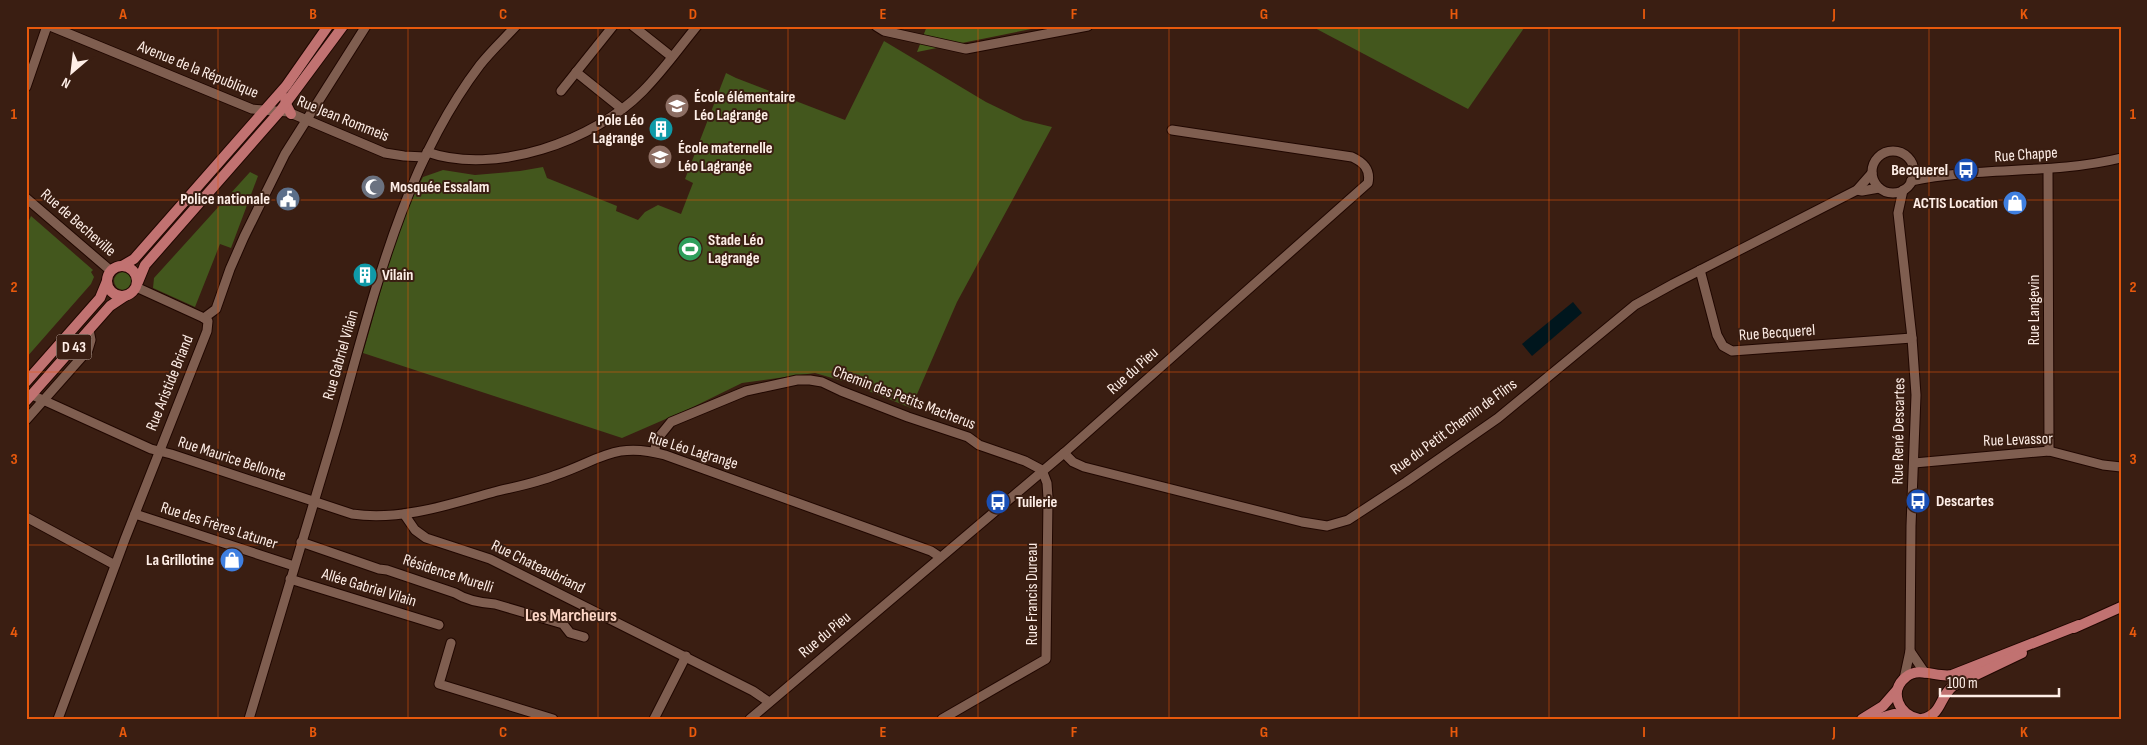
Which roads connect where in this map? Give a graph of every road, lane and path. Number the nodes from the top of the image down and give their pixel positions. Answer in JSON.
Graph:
{"nodes":[{"id":1,"x":49,"y":26,"type":"edge"},
{"id":2,"x":328,"y":26,"type":"edge"},
{"id":3,"x":343,"y":26,"type":"edge"},
{"id":4,"x":366,"y":26,"type":"edge"},
{"id":5,"x":516,"y":26,"type":"edge"},
{"id":6,"x":613,"y":26,"type":"edge"},
{"id":7,"x":633,"y":26,"type":"edge"},
{"id":8,"x":696,"y":26,"type":"edge"},
{"id":9,"x":876,"y":26,"type":"edge"},
{"id":10,"x":1088,"y":26,"type":"edge"},
{"id":11,"x":311,"y":52,"type":"junction"},
{"id":12,"x":672,"y":56,"type":"junction"},
{"id":13,"x":576,"y":72,"type":"junction"},
{"id":14,"x":26,"y":87,"type":"edge"},
{"id":15,"x":561,"y":91,"type":"dead end"},
{"id":16,"x":284,"y":105,"type":"junction"},
{"id":17,"x":622,"y":110,"type":"junction"},
{"id":18,"x":263,"y":111,"type":"junction"},
{"id":19,"x":291,"y":114,"type":"joint"},
{"id":20,"x":306,"y":121,"type":"junction"},
{"id":21,"x":1172,"y":130,"type":"dead end"},
{"id":22,"x":426,"y":154,"type":"junction"},
{"id":23,"x":2121,"y":158,"type":"edge"},
{"id":24,"x":1912,"y":166,"type":"junction"},
{"id":25,"x":2048,"y":170,"type":"junction"},
{"id":26,"x":1872,"y":173,"type":"junction"},
{"id":27,"x":224,"y":176,"type":"junction"},
{"id":28,"x":1933,"y":176,"type":"junction"},
{"id":29,"x":1911,"y":181,"type":"junction"},
{"id":30,"x":1879,"y":188,"type":"junction"},
{"id":31,"x":1857,"y":190,"type":"junction"},
{"id":32,"x":1903,"y":190,"type":"junction"},
{"id":33,"x":1888,"y":192,"type":"junction"},
{"id":34,"x":26,"y":198,"type":"edge"},
{"id":35,"x":1898,"y":213,"type":"junction"},
{"id":36,"x":122,"y":266,"type":"junction"},
{"id":37,"x":1700,"y":270,"type":"junction"},
{"id":38,"x":109,"y":276,"type":"junction"},
{"id":39,"x":137,"y":284,"type":"junction"},
{"id":40,"x":125,"y":296,"type":"junction"},
{"id":41,"x":204,"y":318,"type":"junction"},
{"id":42,"x":89,"y":330,"type":"junction"},
{"id":43,"x":1912,"y":338,"type":"junction"},
{"id":44,"x":26,"y":382,"type":"edge"},
{"id":45,"x":28,"y":397,"type":"edge"},
{"id":46,"x":44,"y":400,"type":"junction"},
{"id":47,"x":26,"y":420,"type":"edge"},
{"id":48,"x":159,"y":451,"type":"junction"},
{"id":49,"x":2049,"y":451,"type":"junction"},
{"id":50,"x":654,"y":452,"type":"junction"},
{"id":51,"x":1064,"y":452,"type":"junction"},
{"id":52,"x":1914,"y":462,"type":"junction"},
{"id":53,"x":2121,"y":467,"type":"edge"},
{"id":54,"x":1042,"y":470,"type":"junction"},
{"id":55,"x":314,"y":502,"type":"junction"},
{"id":56,"x":135,"y":514,"type":"junction"},
{"id":57,"x":404,"y":514,"type":"junction"},
{"id":58,"x":26,"y":517,"type":"edge"},
{"id":59,"x":301,"y":542,"type":"junction"},
{"id":60,"x":940,"y":557,"type":"junction"},
{"id":61,"x":115,"y":565,"type":"junction"},
{"id":62,"x":294,"y":566,"type":"junction"},
{"id":63,"x":290,"y":579,"type":"junction"},
{"id":64,"x":2121,"y":607,"type":"edge"},
{"id":65,"x":439,"y":625,"type":"dead end"},
{"id":66,"x":2079,"y":625,"type":"junction"},
{"id":67,"x":584,"y":637,"type":"dead end"},
{"id":68,"x":451,"y":643,"type":"dead end"},
{"id":69,"x":1910,"y":651,"type":"junction"},
{"id":70,"x":686,"y":656,"type":"junction"},
{"id":71,"x":1928,"y":674,"type":"junction"},
{"id":72,"x":1904,"y":679,"type":"junction"},
{"id":73,"x":1897,"y":690,"type":"junction"},
{"id":74,"x":1943,"y":698,"type":"junction"},
{"id":75,"x":769,"y":702,"type":"junction"},
{"id":76,"x":1907,"y":715,"type":"junction"},
{"id":77,"x":58,"y":719,"type":"edge"},
{"id":78,"x":249,"y":719,"type":"edge"},
{"id":79,"x":552,"y":719,"type":"edge"},
{"id":80,"x":654,"y":719,"type":"edge"},
{"id":81,"x":750,"y":719,"type":"edge"},
{"id":82,"x":942,"y":719,"type":"edge"},
{"id":83,"x":1862,"y":719,"type":"edge"},
{"id":84,"x":1876,"y":719,"type":"edge"},
{"id":85,"x":1920,"y":719,"type":"edge"}],
"edges":[{"from":1,"to":14,"type":"street"},
{"from":1,"to":18,"type":"street","name":"Avenue de la République"},
{"from":2,"to":11,"type":"main road"},
{"from":3,"to":16,"type":"main road"},
{"from":4,"to":20,"type":"street","name":"Rue Aristide Briand"},
{"from":5,"to":22,"type":"street","name":"Rue Gabriel Vilain"},
{"from":6,"to":13,"type":"street"},
{"from":7,"to":12,"type":"street"},
{"from":8,"to":12,"type":"street","name":"Rue Jean Rommeis"},
{"from":9,"to":10,"type":"street"},
{"from":11,"to":16,"type":"main road"},
{"from":11,"to":18,"type":"main road"},
{"from":12,"to":17,"type":"street","name":"Rue Jean Rommeis"},
{"from":13,"to":15,"type":"street"},
{"from":13,"to":17,"type":"street"},
{"from":16,"to":18,"type":"street","name":"Avenue de la République"},
{"from":16,"to":19,"type":"main road"},
{"from":16,"to":27,"type":"main road"},
{"from":17,"to":22,"type":"street","name":"Rue Jean Rommeis"},
{"from":18,"to":27,"type":"main road"},
{"from":18,"to":36,"type":"main road"},
{"from":19,"to":20,"type":"street","name":"Rue Jean Rommeis"},
{"from":20,"to":22,"type":"street","name":"Rue Jean Rommeis"},
{"from":20,"to":41,"type":"street","name":"Rue Aristide Briand"},
{"from":21,"to":51,"type":"street","name":"Rue du Pieu"},
{"from":22,"to":55,"type":"street","name":"Rue Gabriel Vilain"},
{"from":23,"to":25,"type":"street","name":"Rue Chappe"},
{"from":24,"to":26,"type":"street"},
{"from":24,"to":28,"type":"street","name":"Rue Chappe"},
{"from":24,"to":29,"type":"street"},
{"from":25,"to":28,"type":"street","name":"Rue Chappe"},
{"from":25,"to":49,"type":"street","name":"Rue Langevin"},
{"from":26,"to":30,"type":"street"},
{"from":26,"to":31,"type":"street","name":"Rue du Petit Chemin de Flins"},
{"from":27,"to":39,"type":"main road"},
{"from":28,"to":29,"type":"street","name":"Rue Chappe"},
{"from":29,"to":32,"type":"street","name":"Rue René Descartes"},
{"from":30,"to":31,"type":"street","name":"Rue du Petit Chemin de Flins"},
{"from":30,"to":33,"type":"street"},
{"from":31,"to":37,"type":"street","name":"Rue du Petit Chemin de Flins"},
{"from":32,"to":33,"type":"street"},
{"from":32,"to":35,"type":"street","name":"Rue René Descartes"},
{"from":33,"to":35,"type":"street","name":"Rue René Descartes"},
{"from":34,"to":38,"type":"street","name":"Rue de Becheville"},
{"from":35,"to":43,"type":"street","name":"Rue René Descartes"},
{"from":36,"to":38,"type":"main road"},
{"from":36,"to":39,"type":"main road"},
{"from":37,"to":43,"type":"street","name":"Rue Becquerel"},
{"from":37,"to":51,"type":"street","name":"Rue du Petit Chemin de Flins"},
{"from":38,"to":40,"type":"main road"},
{"from":38,"to":44,"type":"main road","number":"D 43"},
{"from":39,"to":40,"type":"main road"},
{"from":39,"to":41,"type":"street"},
{"from":40,"to":42,"type":"main road","number":"D 43"},
{"from":41,"to":48,"type":"street","name":"Rue Aristide Briand"},
{"from":42,"to":45,"type":"main road","number":"D 43"},
{"from":42,"to":46,"type":"street"},
{"from":43,"to":52,"type":"street","name":"Rue René Descartes"},
{"from":45,"to":46,"type":"street","name":"Rue Maurice Bellonte"},
{"from":46,"to":47,"type":"street"},
{"from":46,"to":48,"type":"street","name":"Rue Maurice Bellonte"},
{"from":48,"to":55,"type":"street","name":"Rue Maurice Bellonte"},
{"from":48,"to":56,"type":"street","name":"Rue Aristide Briand"},
{"from":49,"to":52,"type":"street","name":"Rue Levassor"},
{"from":49,"to":53,"type":"street","name":"Rue Levassor"},
{"from":50,"to":54,"type":"street","name":"Chemin des Petits Macherus"},
{"from":50,"to":57,"type":"street","name":"Rue Léo Lagrange"},
{"from":50,"to":60,"type":"street","name":"Rue Léo Lagrange"},
{"from":51,"to":54,"type":"street","name":"Rue du Pieu"},
{"from":52,"to":69,"type":"street","name":"Rue René Descartes"},
{"from":54,"to":60,"type":"street","name":"Rue du Pieu"},
{"from":54,"to":82,"type":"street","name":"Rue Francis Dureau"},
{"from":55,"to":57,"type":"street","name":"Rue Léo Lagrange"},
{"from":55,"to":59,"type":"street","name":"Rue Gabriel Vilain"},
{"from":56,"to":61,"type":"street","name":"Rue Aristide Briand"},
{"from":56,"to":62,"type":"street","name":"Rue des Frères Latuner"},
{"from":57,"to":70,"type":"street","name":"Rue Chateaubriand"},
{"from":58,"to":61,"type":"street"},
{"from":59,"to":62,"type":"street","name":"Rue Gabriel Vilain"},
{"from":59,"to":67,"type":"street","name":"Résidence Murelli"},
{"from":60,"to":75,"type":"street","name":"Rue du Pieu"},
{"from":61,"to":77,"type":"street","name":"Rue Aristide Briand"},
{"from":62,"to":63,"type":"street","name":"Rue Gabriel Vilain"},
{"from":63,"to":65,"type":"street","name":"Allée Gabriel Vilain"},
{"from":63,"to":78,"type":"street","name":"Rue Gabriel Vilain"},
{"from":64,"to":66,"type":"main road"},
{"from":66,"to":71,"type":"main road"},
{"from":66,"to":74,"type":"main road"},
{"from":68,"to":79,"type":"street"},
{"from":69,"to":71,"type":"street"},
{"from":69,"to":72,"type":"street","name":"Rue René Descartes"},
{"from":70,"to":75,"type":"street","name":"Rue Chateaubriand"},
{"from":70,"to":80,"type":"street"},
{"from":71,"to":72,"type":"main road"},
{"from":71,"to":74,"type":"main road"},
{"from":72,"to":73,"type":"main road"},
{"from":73,"to":76,"type":"main road"},
{"from":73,"to":83,"type":"main road"},
{"from":74,"to":85,"type":"main road"},
{"from":75,"to":81,"type":"street","name":"Rue du Pieu"},
{"from":76,"to":84,"type":"main road"},
{"from":76,"to":85,"type":"main road"}]}
